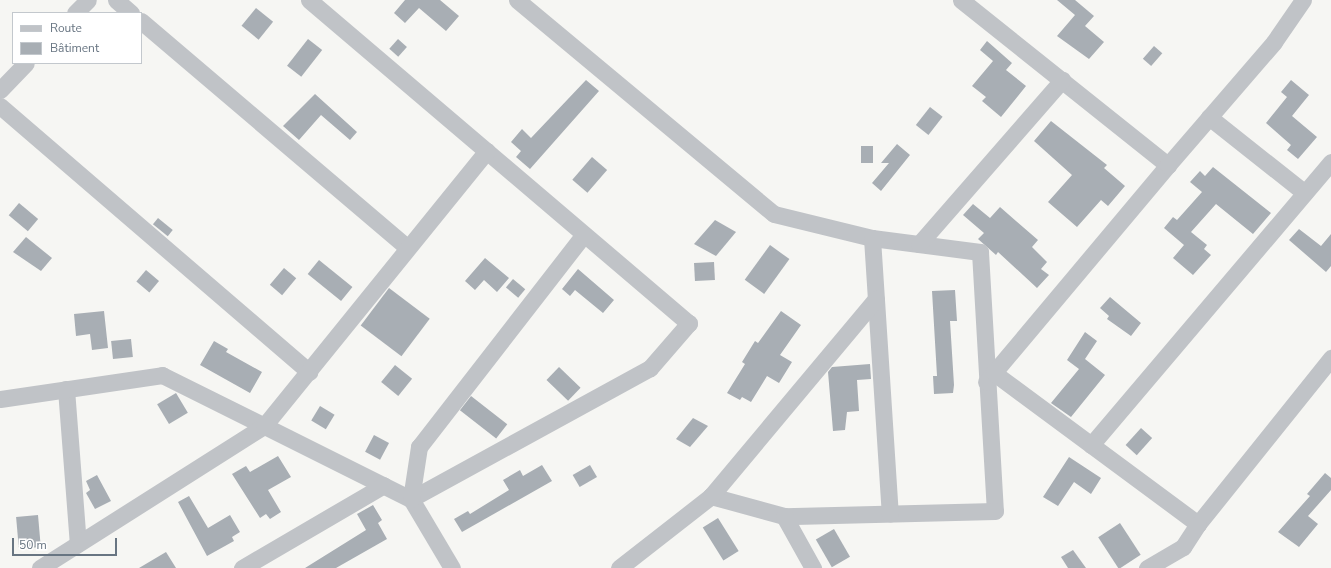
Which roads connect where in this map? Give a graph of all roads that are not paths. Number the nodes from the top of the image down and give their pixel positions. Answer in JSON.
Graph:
{"nodes":[{"id":1,"x":88,"y":0,"type":"edge"},
{"id":2,"x":116,"y":0,"type":"edge"},
{"id":3,"x":309,"y":0,"type":"edge"},
{"id":4,"x":517,"y":0,"type":"edge"},
{"id":5,"x":961,"y":0,"type":"edge"},
{"id":6,"x":1303,"y":0,"type":"edge"},
{"id":7,"x":76,"y":12,"type":"edge"},
{"id":8,"x":130,"y":12,"type":"edge"},
{"id":9,"x":142,"y":22,"type":"edge"},
{"id":10,"x":25,"y":64,"type":"edge"},
{"id":11,"x":1062,"y":80,"type":"junction"},
{"id":12,"x":0,"y":90,"type":"edge"},
{"id":13,"x":0,"y":106,"type":"edge"},
{"id":14,"x":1209,"y":117,"type":"junction"},
{"id":15,"x":487,"y":151,"type":"junction"},
{"id":16,"x":1331,"y":162,"type":"edge"},
{"id":17,"x":1168,"y":165,"type":"junction"},
{"id":18,"x":1305,"y":193,"type":"junction"},
{"id":19,"x":584,"y":234,"type":"junction"},
{"id":20,"x":872,"y":238,"type":"junction"},
{"id":21,"x":919,"y":244,"type":"junction"},
{"id":22,"x":408,"y":248,"type":"junction"},
{"id":23,"x":876,"y":299,"type":"junction"},
{"id":24,"x":1331,"y":358,"type":"edge"},
{"id":25,"x":308,"y":372,"type":"junction"},
{"id":26,"x":990,"y":378,"type":"junction"},
{"id":27,"x":66,"y":389,"type":"junction"},
{"id":28,"x":0,"y":398,"type":"edge"},
{"id":29,"x":264,"y":426,"type":"junction"},
{"id":30,"x":1091,"y":445,"type":"junction"},
{"id":31,"x":384,"y":485,"type":"junction"},
{"id":32,"x":711,"y":496,"type":"junction"},
{"id":33,"x":412,"y":499,"type":"junction"},
{"id":34,"x":890,"y":512,"type":"junction"},
{"id":35,"x":784,"y":516,"type":"junction"},
{"id":36,"x":1198,"y":524,"type":"junction"},
{"id":37,"x":78,"y":544,"type":"junction"},
{"id":38,"x":40,"y":568,"type":"edge"},
{"id":39,"x":242,"y":568,"type":"edge"},
{"id":40,"x":451,"y":568,"type":"edge"},
{"id":41,"x":619,"y":568,"type":"edge"},
{"id":42,"x":813,"y":568,"type":"edge"},
{"id":43,"x":1147,"y":568,"type":"edge"}],
"edges":[{"from":1,"to":7,"type":"street"},
{"from":2,"to":8,"type":"street"},
{"from":3,"to":15,"type":"street"},
{"from":4,"to":20,"type":"street"},
{"from":5,"to":11,"type":"street"},
{"from":6,"to":14,"type":"street"},
{"from":9,"to":22,"type":"street"},
{"from":10,"to":12,"type":"street"},
{"from":11,"to":17,"type":"street"},
{"from":11,"to":21,"type":"street"},
{"from":13,"to":25,"type":"street"},
{"from":14,"to":17,"type":"street"},
{"from":14,"to":18,"type":"street"},
{"from":15,"to":19,"type":"street"},
{"from":15,"to":22,"type":"street"},
{"from":16,"to":18,"type":"street"},
{"from":17,"to":26,"type":"street"},
{"from":18,"to":30,"type":"street"},
{"from":19,"to":33,"type":"street"},
{"from":19,"to":33,"type":"street"},
{"from":20,"to":21,"type":"street"},
{"from":20,"to":23,"type":"street"},
{"from":21,"to":26,"type":"street"},
{"from":22,"to":25,"type":"street"},
{"from":23,"to":32,"type":"street"},
{"from":23,"to":34,"type":"street"},
{"from":24,"to":36,"type":"street"},
{"from":25,"to":29,"type":"street"},
{"from":26,"to":30,"type":"street"},
{"from":26,"to":34,"type":"street"},
{"from":27,"to":28,"type":"street"},
{"from":27,"to":29,"type":"street"},
{"from":27,"to":37,"type":"street"},
{"from":29,"to":31,"type":"street"},
{"from":29,"to":37,"type":"street"},
{"from":30,"to":36,"type":"street"},
{"from":31,"to":33,"type":"street"},
{"from":31,"to":39,"type":"street"},
{"from":32,"to":35,"type":"street"},
{"from":32,"to":41,"type":"street"},
{"from":33,"to":40,"type":"street"},
{"from":34,"to":35,"type":"street"},
{"from":35,"to":42,"type":"street"},
{"from":36,"to":43,"type":"street"},
{"from":37,"to":38,"type":"street"}]}
